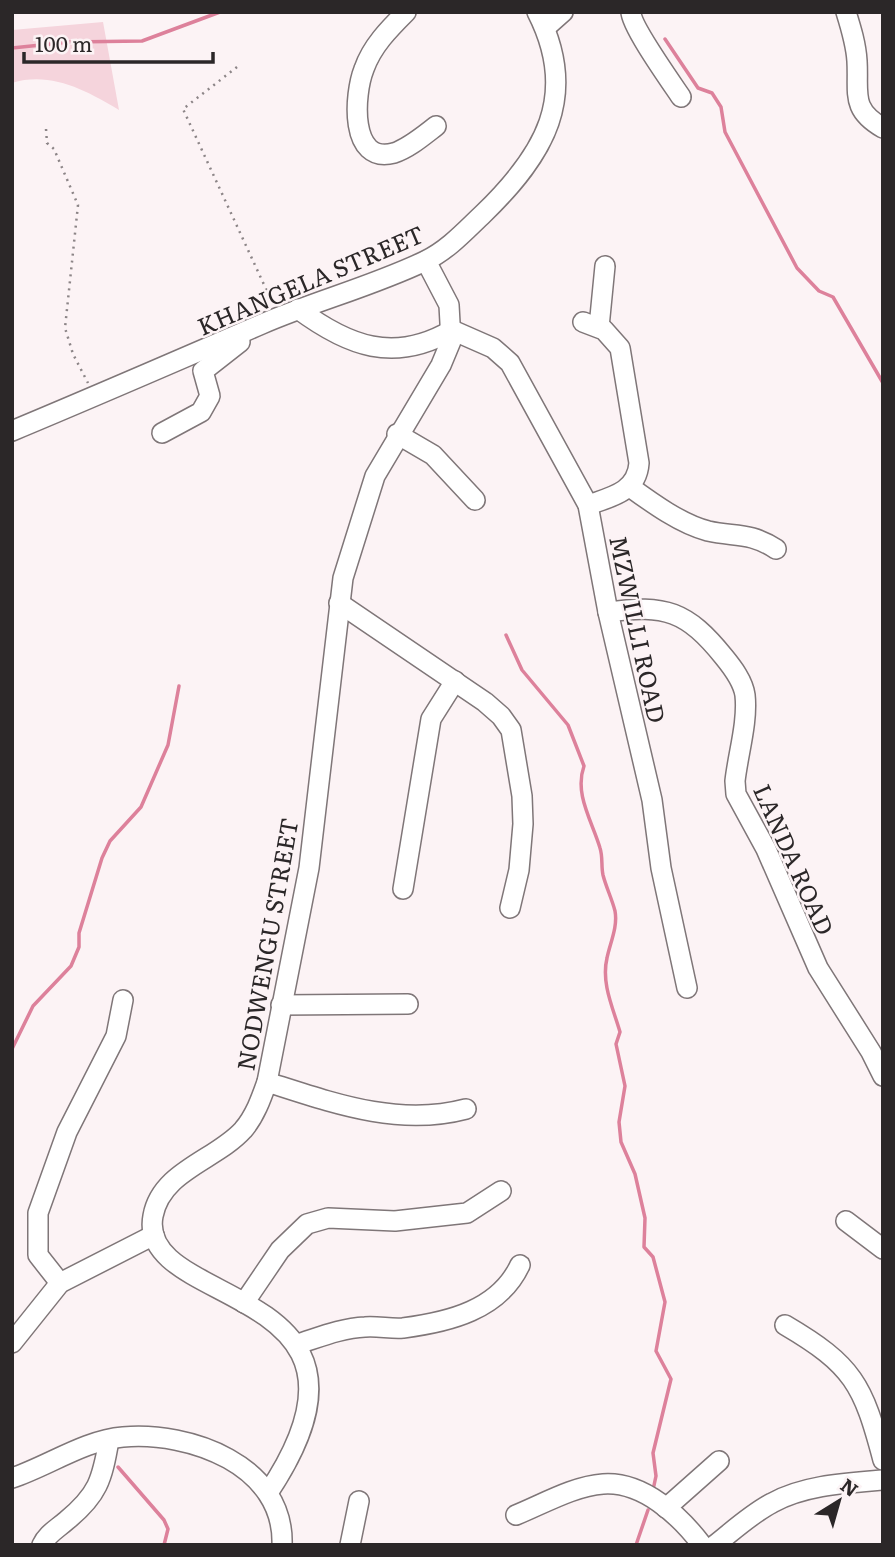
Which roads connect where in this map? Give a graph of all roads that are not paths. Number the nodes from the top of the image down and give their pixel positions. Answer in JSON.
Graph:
{"nodes":[{"id":1,"x":406,"y":12,"type":"edge"},
{"id":2,"x":563,"y":12,"type":"edge"},
{"id":3,"x":631,"y":12,"type":"edge"},
{"id":4,"x":846,"y":12,"type":"edge"},
{"id":5,"x":541,"y":20,"type":"edge"},
{"id":6,"x":681,"y":97,"type":"dead end"},
{"id":7,"x":436,"y":126,"type":"dead end"},
{"id":8,"x":883,"y":128,"type":"edge"},
{"id":9,"x":426,"y":261,"type":"junction"},
{"id":10,"x":605,"y":266,"type":"dead end"},
{"id":11,"x":298,"y":309,"type":"junction"},
{"id":12,"x":271,"y":320,"type":"junction"},
{"id":13,"x":452,"y":331,"type":"junction"},
{"id":14,"x":12,"y":431,"type":"edge"},
{"id":15,"x":162,"y":433,"type":"dead end"},
{"id":16,"x":397,"y":434,"type":"junction"},
{"id":17,"x":630,"y":487,"type":"junction"},
{"id":18,"x":475,"y":500,"type":"dead end"},
{"id":19,"x":587,"y":505,"type":"junction"},
{"id":20,"x":776,"y":549,"type":"dead end"},
{"id":21,"x":339,"y":603,"type":"junction"},
{"id":22,"x":608,"y":612,"type":"junction"},
{"id":23,"x":454,"y":681,"type":"junction"},
{"id":24,"x":403,"y":889,"type":"dead end"},
{"id":25,"x":510,"y":908,"type":"dead end"},
{"id":26,"x":687,"y":988,"type":"dead end"},
{"id":27,"x":123,"y":1000,"type":"dead end"},
{"id":28,"x":408,"y":1004,"type":"dead end"},
{"id":29,"x":281,"y":1005,"type":"junction"},
{"id":30,"x":883,"y":1076,"type":"edge"},
{"id":31,"x":267,"y":1082,"type":"junction"},
{"id":32,"x":466,"y":1109,"type":"dead end"},
{"id":33,"x":501,"y":1191,"type":"dead end"},
{"id":34,"x":846,"y":1221,"type":"dead end"},
{"id":35,"x":154,"y":1235,"type":"junction"},
{"id":36,"x":883,"y":1249,"type":"edge"},
{"id":37,"x":520,"y":1265,"type":"dead end"},
{"id":38,"x":60,"y":1283,"type":"junction"},
{"id":39,"x":244,"y":1303,"type":"junction"},
{"id":40,"x":785,"y":1325,"type":"dead end"},
{"id":41,"x":12,"y":1343,"type":"edge"},
{"id":42,"x":298,"y":1344,"type":"junction"},
{"id":43,"x":109,"y":1440,"type":"junction"},
{"id":44,"x":883,"y":1460,"type":"edge"},
{"id":45,"x":719,"y":1461,"type":"dead end"},
{"id":46,"x":12,"y":1478,"type":"edge"},
{"id":47,"x":883,"y":1480,"type":"edge"},
{"id":48,"x":268,"y":1493,"type":"junction"},
{"id":49,"x":359,"y":1501,"type":"dead end"},
{"id":50,"x":666,"y":1508,"type":"junction"},
{"id":51,"x":516,"y":1515,"type":"dead end"},
{"id":52,"x":42,"y":1545,"type":"edge"},
{"id":53,"x":282,"y":1545,"type":"edge"},
{"id":54,"x":350,"y":1545,"type":"edge"},
{"id":55,"x":702,"y":1545,"type":"edge"},
{"id":56,"x":715,"y":1545,"type":"edge"}],
"edges":[{"from":1,"to":7,"type":"street"},
{"from":2,"to":5,"type":"street"},
{"from":3,"to":6,"type":"street"},
{"from":4,"to":8,"type":"street"},
{"from":5,"to":9,"type":"street","name":"KHANGELA STREET"},
{"from":9,"to":11,"type":"street","name":"KHANGELA STREET"},
{"from":9,"to":13,"type":"street","name":"NODWENGU STREET"},
{"from":10,"to":17,"type":"street"},
{"from":11,"to":12,"type":"street","name":"KHANGELA STREET"},
{"from":11,"to":13,"type":"street"},
{"from":12,"to":14,"type":"street","name":"KHANGELA STREET"},
{"from":12,"to":15,"type":"street"},
{"from":13,"to":16,"type":"street","name":"NODWENGU STREET"},
{"from":13,"to":19,"type":"street","name":"MZWILLI ROAD"},
{"from":16,"to":18,"type":"street"},
{"from":16,"to":21,"type":"street","name":"NODWENGU STREET"},
{"from":17,"to":19,"type":"street"},
{"from":17,"to":20,"type":"street"},
{"from":19,"to":22,"type":"street","name":"MZWILLI ROAD"},
{"from":21,"to":23,"type":"street"},
{"from":21,"to":29,"type":"street","name":"NODWENGU STREET"},
{"from":22,"to":26,"type":"street","name":"MZWILLI ROAD"},
{"from":22,"to":30,"type":"street","name":"LANDA ROAD"},
{"from":23,"to":24,"type":"street"},
{"from":23,"to":25,"type":"street"},
{"from":27,"to":38,"type":"street"},
{"from":28,"to":29,"type":"street"},
{"from":29,"to":31,"type":"street","name":"NODWENGU STREET"},
{"from":31,"to":32,"type":"street"},
{"from":31,"to":35,"type":"street","name":"NODWENGU STREET"},
{"from":33,"to":39,"type":"street"},
{"from":34,"to":36,"type":"street"},
{"from":35,"to":38,"type":"street"},
{"from":35,"to":39,"type":"street"},
{"from":37,"to":42,"type":"street"},
{"from":38,"to":41,"type":"street"},
{"from":39,"to":42,"type":"street"},
{"from":40,"to":44,"type":"street"},
{"from":42,"to":48,"type":"street"},
{"from":43,"to":46,"type":"street"},
{"from":43,"to":48,"type":"street"},
{"from":43,"to":52,"type":"street"},
{"from":45,"to":50,"type":"street"},
{"from":47,"to":56,"type":"street"},
{"from":48,"to":53,"type":"street"},
{"from":49,"to":54,"type":"street"},
{"from":50,"to":51,"type":"street"},
{"from":50,"to":55,"type":"street"}]}
